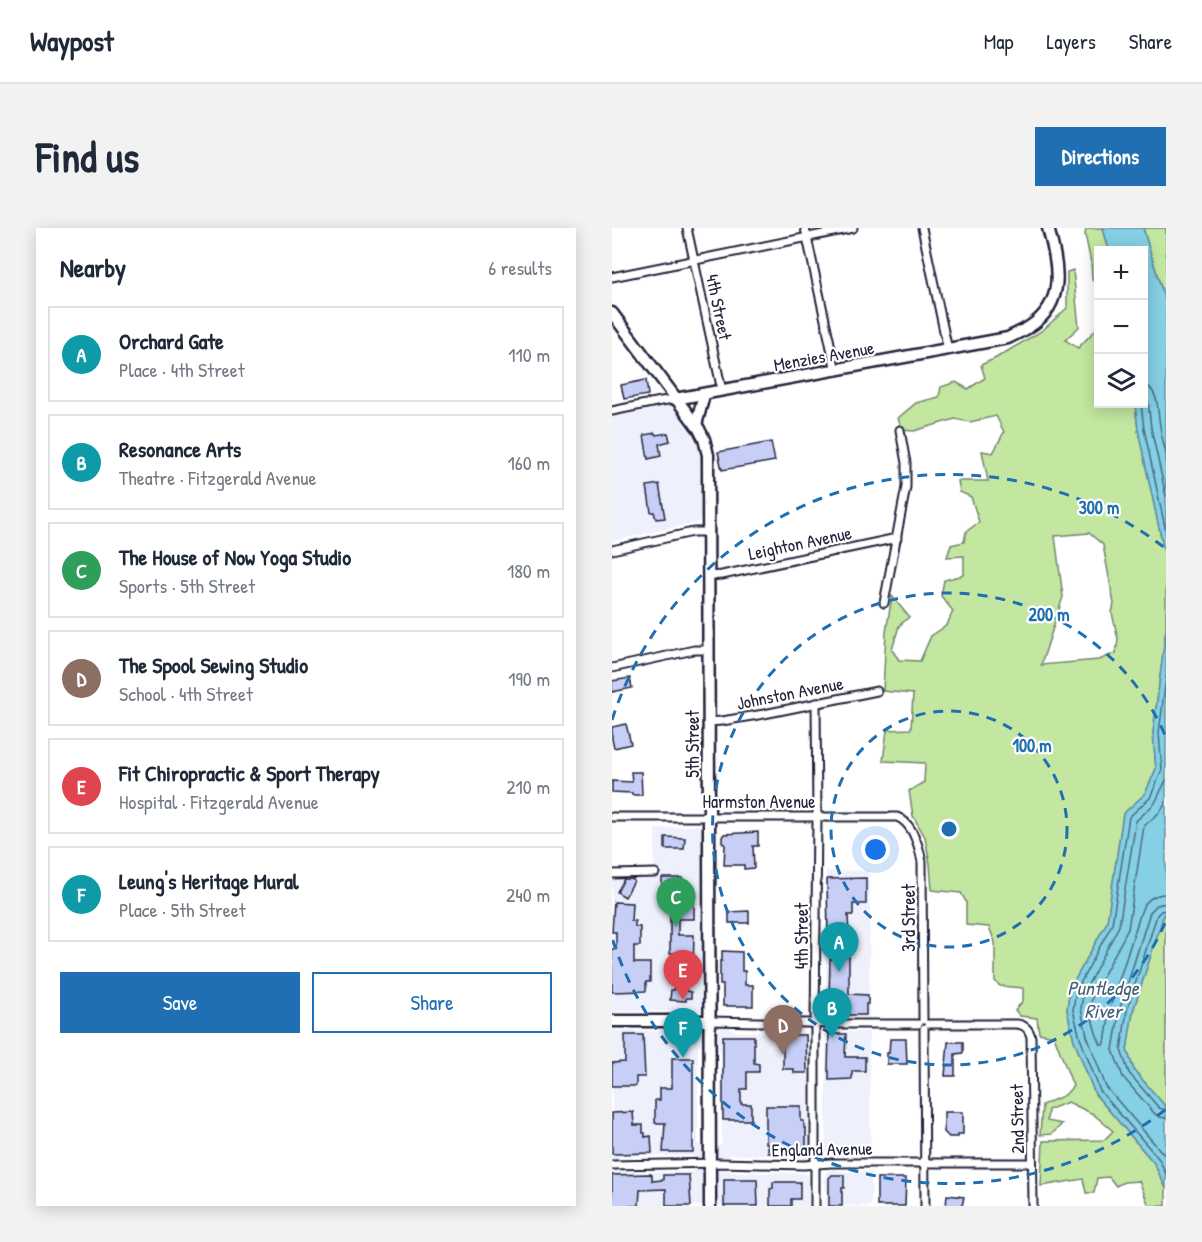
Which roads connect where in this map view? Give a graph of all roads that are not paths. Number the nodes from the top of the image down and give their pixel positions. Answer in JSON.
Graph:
{"nodes":[{"id":1,"x":687,"y":228,"type":"edge"},
{"id":2,"x":806,"y":228,"type":"edge"},
{"id":3,"x":853,"y":228,"type":"edge"},
{"id":4,"x":922,"y":228,"type":"edge"},
{"id":5,"x":1048,"y":228,"type":"edge"},
{"id":6,"x":807,"y":237,"type":"junction"},
{"id":7,"x":694,"y":260,"type":"junction"},
{"id":8,"x":612,"y":277,"type":"edge"},
{"id":9,"x":612,"y":313,"type":"edge"},
{"id":10,"x":948,"y":350,"type":"junction"},
{"id":11,"x":836,"y":371,"type":"junction"},
{"id":12,"x":722,"y":392,"type":"junction"},
{"id":13,"x":704,"y":395,"type":"junction"},
{"id":14,"x":675,"y":399,"type":"junction"},
{"id":15,"x":612,"y":411,"type":"edge"},
{"id":16,"x":696,"y":425,"type":"junction"},
{"id":17,"x":900,"y":430,"type":"dead end"},
{"id":18,"x":708,"y":532,"type":"junction"},
{"id":19,"x":897,"y":538,"type":"junction"},
{"id":20,"x":612,"y":550,"type":"edge"},
{"id":21,"x":709,"y":576,"type":"junction"},
{"id":22,"x":884,"y":603,"type":"dead end"},
{"id":23,"x":708,"y":650,"type":"junction"},
{"id":24,"x":612,"y":669,"type":"edge"},
{"id":25,"x":877,"y":691,"type":"dead end"},
{"id":26,"x":816,"y":703,"type":"junction"},
{"id":27,"x":709,"y":722,"type":"junction"},
{"id":28,"x":709,"y":816,"type":"junction"},
{"id":29,"x":817,"y":816,"type":"junction"},
{"id":30,"x":612,"y":817,"type":"edge"},
{"id":31,"x":905,"y":821,"type":"joint"},
{"id":32,"x":655,"y":873,"type":"dead end"},
{"id":33,"x":612,"y":874,"type":"edge"},
{"id":34,"x":612,"y":1021,"type":"edge"},
{"id":35,"x":710,"y":1021,"type":"junction"},
{"id":36,"x":815,"y":1023,"type":"junction"},
{"id":37,"x":923,"y":1024,"type":"junction"},
{"id":38,"x":925,"y":1163,"type":"junction"},
{"id":39,"x":1032,"y":1163,"type":"junction"},
{"id":40,"x":710,"y":1164,"type":"junction"},
{"id":41,"x":815,"y":1164,"type":"junction"},
{"id":42,"x":612,"y":1165,"type":"edge"},
{"id":43,"x":710,"y":1206,"type":"edge"},
{"id":44,"x":815,"y":1206,"type":"edge"},
{"id":45,"x":925,"y":1206,"type":"edge"},
{"id":46,"x":1033,"y":1206,"type":"edge"}],
"edges":[{"from":1,"to":7,"type":"street","name":"4th Street"},
{"from":2,"to":6,"type":"street"},
{"from":3,"to":6,"type":"street"},
{"from":4,"to":10,"type":"street"},
{"from":5,"to":10,"type":"street","name":"Menzies Avenue"},
{"from":6,"to":7,"type":"street"},
{"from":6,"to":11,"type":"street"},
{"from":7,"to":8,"type":"street"},
{"from":7,"to":12,"type":"street","name":"4th Street"},
{"from":9,"to":14,"type":"street","name":"5th Street"},
{"from":10,"to":11,"type":"street","name":"Menzies Avenue"},
{"from":11,"to":12,"type":"street","name":"Menzies Avenue"},
{"from":12,"to":13,"type":"street","name":"Menzies Avenue"},
{"from":13,"to":14,"type":"street","name":"Menzies Avenue"},
{"from":13,"to":16,"type":"street"},
{"from":14,"to":15,"type":"street","name":"Menzies Avenue"},
{"from":14,"to":16,"type":"street","name":"5th Street"},
{"from":16,"to":18,"type":"street","name":"5th Street"},
{"from":17,"to":19,"type":"street"},
{"from":18,"to":20,"type":"street"},
{"from":18,"to":21,"type":"street","name":"5th Street"},
{"from":19,"to":21,"type":"street","name":"Leighton Avenue"},
{"from":19,"to":22,"type":"street"},
{"from":21,"to":23,"type":"street","name":"5th Street"},
{"from":23,"to":24,"type":"street"},
{"from":23,"to":27,"type":"street","name":"5th Street"},
{"from":25,"to":26,"type":"street","name":"Johnston Avenue"},
{"from":26,"to":27,"type":"street","name":"Johnston Avenue"},
{"from":26,"to":29,"type":"street","name":"4th Street"},
{"from":27,"to":28,"type":"street","name":"5th Street"},
{"from":28,"to":29,"type":"street","name":"Harmston Avenue"},
{"from":28,"to":30,"type":"street","name":"Harmston Avenue"},
{"from":28,"to":35,"type":"street","name":"5th Street"},
{"from":29,"to":31,"type":"street","name":"Harmston Avenue"},
{"from":29,"to":36,"type":"street","name":"4th Street"},
{"from":31,"to":37,"type":"street","name":"3rd Street"},
{"from":32,"to":33,"type":"street"},
{"from":34,"to":35,"type":"street"},
{"from":35,"to":36,"type":"street"},
{"from":35,"to":40,"type":"street","name":"5th Street"},
{"from":36,"to":37,"type":"street"},
{"from":36,"to":41,"type":"street","name":"4th Street"},
{"from":37,"to":38,"type":"street","name":"3rd Street"},
{"from":37,"to":39,"type":"street","name":"2nd Street"},
{"from":38,"to":39,"type":"street","name":"England Avenue"},
{"from":38,"to":41,"type":"street","name":"England Avenue"},
{"from":38,"to":45,"type":"street","name":"3rd Street"},
{"from":39,"to":46,"type":"street","name":"2nd Street"},
{"from":40,"to":41,"type":"street","name":"England Avenue"},
{"from":40,"to":42,"type":"street","name":"England Avenue"},
{"from":40,"to":43,"type":"street","name":"5th Street"},
{"from":41,"to":44,"type":"street","name":"4th Street"}]}
